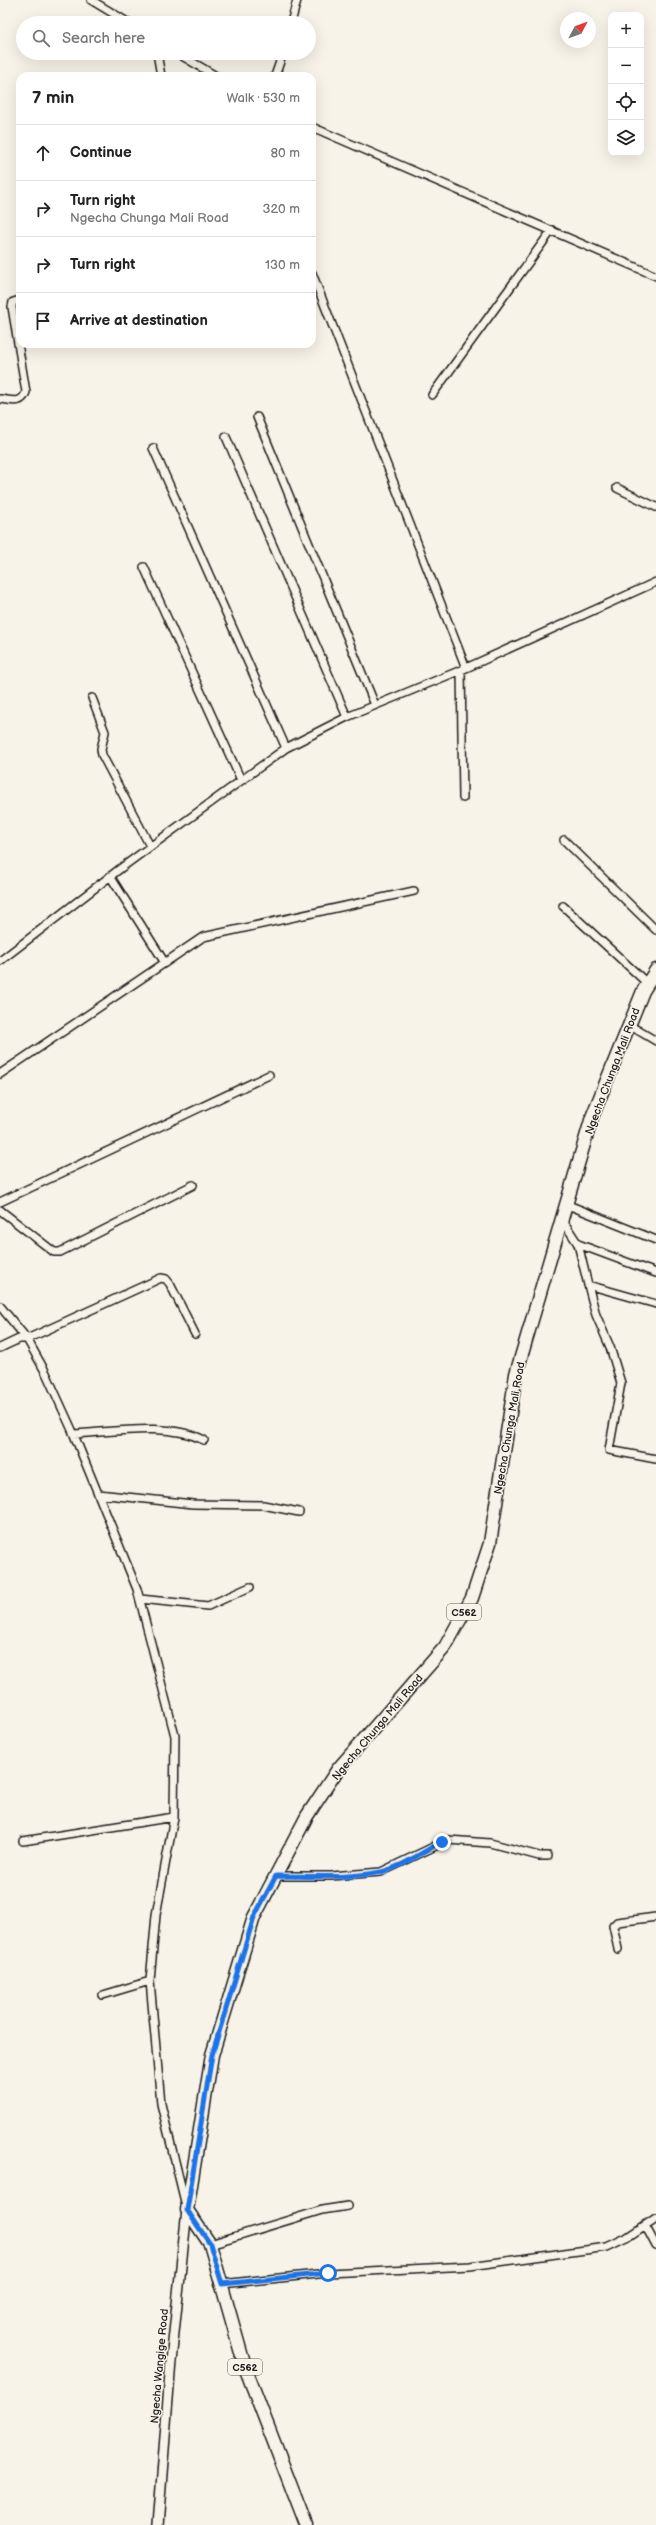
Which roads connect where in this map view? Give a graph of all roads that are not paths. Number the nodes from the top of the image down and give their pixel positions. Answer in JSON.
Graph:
{"nodes":[{"id":1,"x":91,"y":0,"type":"edge"},
{"id":2,"x":297,"y":0,"type":"edge"},
{"id":3,"x":117,"y":16,"type":"edge"},
{"id":4,"x":293,"y":16,"type":"edge"},
{"id":5,"x":159,"y":60,"type":"edge"},
{"id":6,"x":189,"y":60,"type":"edge"},
{"id":7,"x":281,"y":60,"type":"edge"},
{"id":8,"x":160,"y":72,"type":"edge"},
{"id":9,"x":209,"y":72,"type":"edge"},
{"id":10,"x":276,"y":72,"type":"edge"},
{"id":11,"x":316,"y":129,"type":"edge"},
{"id":12,"x":552,"y":230,"type":"junction"},
{"id":13,"x":656,"y":276,"type":"edge"},
{"id":14,"x":316,"y":283,"type":"edge"},
{"id":15,"x":16,"y":301,"type":"edge"},
{"id":16,"x":16,"y":331,"type":"edge"},
{"id":17,"x":19,"y":348,"type":"edge"},
{"id":18,"x":432,"y":395,"type":"dead end"},
{"id":19,"x":0,"y":399,"type":"edge"},
{"id":20,"x":257,"y":417,"type":"dead end"},
{"id":21,"x":226,"y":437,"type":"dead end"},
{"id":22,"x":153,"y":448,"type":"dead end"},
{"id":23,"x":617,"y":488,"type":"dead end"},
{"id":24,"x":656,"y":507,"type":"edge"},
{"id":25,"x":144,"y":568,"type":"dead end"},
{"id":26,"x":656,"y":582,"type":"edge"},
{"id":27,"x":464,"y":669,"type":"junction"},
{"id":28,"x":92,"y":698,"type":"dead end"},
{"id":29,"x":375,"y":705,"type":"junction"},
{"id":30,"x":347,"y":717,"type":"junction"},
{"id":31,"x":286,"y":748,"type":"junction"},
{"id":32,"x":241,"y":780,"type":"junction"},
{"id":33,"x":463,"y":798,"type":"dead end"},
{"id":34,"x":564,"y":840,"type":"dead end"},
{"id":35,"x":150,"y":846,"type":"junction"},
{"id":36,"x":110,"y":876,"type":"junction"},
{"id":37,"x":414,"y":891,"type":"dead end"},
{"id":38,"x":563,"y":906,"type":"dead end"},
{"id":39,"x":656,"y":930,"type":"edge"},
{"id":40,"x":0,"y":961,"type":"edge"},
{"id":41,"x":165,"y":963,"type":"junction"},
{"id":42,"x":656,"y":970,"type":"edge"},
{"id":43,"x":648,"y":983,"type":"junction"},
{"id":44,"x":629,"y":1025,"type":"junction"},
{"id":45,"x":656,"y":1041,"type":"edge"},
{"id":46,"x":0,"y":1074,"type":"edge"},
{"id":47,"x":269,"y":1076,"type":"dead end"},
{"id":48,"x":193,"y":1185,"type":"dead end"},
{"id":49,"x":0,"y":1202,"type":"edge"},
{"id":50,"x":568,"y":1205,"type":"junction"},
{"id":51,"x":0,"y":1210,"type":"edge"},
{"id":52,"x":563,"y":1221,"type":"junction"},
{"id":53,"x":656,"y":1240,"type":"edge"},
{"id":54,"x":578,"y":1244,"type":"junction"},
{"id":55,"x":656,"y":1273,"type":"edge"},
{"id":56,"x":588,"y":1285,"type":"junction"},
{"id":57,"x":656,"y":1304,"type":"edge"},
{"id":58,"x":0,"y":1306,"type":"edge"},
{"id":59,"x":195,"y":1334,"type":"dead end"},
{"id":60,"x":27,"y":1339,"type":"junction"},
{"id":61,"x":0,"y":1348,"type":"edge"},
{"id":62,"x":74,"y":1434,"type":"junction"},
{"id":63,"x":204,"y":1440,"type":"dead end"},
{"id":64,"x":656,"y":1459,"type":"edge"},
{"id":65,"x":98,"y":1494,"type":"junction"},
{"id":66,"x":299,"y":1512,"type":"dead end"},
{"id":67,"x":250,"y":1587,"type":"dead end"},
{"id":68,"x":140,"y":1599,"type":"junction"},
{"id":69,"x":174,"y":1817,"type":"junction"},
{"id":70,"x":23,"y":1841,"type":"dead end"},
{"id":71,"x":548,"y":1856,"type":"dead end"},
{"id":72,"x":276,"y":1876,"type":"junction"},
{"id":73,"x":656,"y":1917,"type":"edge"},
{"id":74,"x":618,"y":1949,"type":"dead end"},
{"id":75,"x":150,"y":1981,"type":"junction"},
{"id":76,"x":103,"y":1995,"type":"dead end"},
{"id":77,"x":348,"y":2206,"type":"dead end"},
{"id":78,"x":187,"y":2210,"type":"junction"},
{"id":79,"x":656,"y":2218,"type":"edge"},
{"id":80,"x":645,"y":2225,"type":"junction"},
{"id":81,"x":210,"y":2244,"type":"junction"},
{"id":82,"x":656,"y":2246,"type":"edge"},
{"id":83,"x":222,"y":2284,"type":"junction"},
{"id":84,"x":158,"y":2525,"type":"edge"},
{"id":85,"x":306,"y":2525,"type":"edge"}],
"edges":[{"from":1,"to":3,"type":"street"},
{"from":2,"to":4,"type":"street"},
{"from":5,"to":8,"type":"street"},
{"from":6,"to":9,"type":"street"},
{"from":7,"to":10,"type":"street"},
{"from":11,"to":12,"type":"street"},
{"from":12,"to":13,"type":"street"},
{"from":12,"to":18,"type":"street"},
{"from":14,"to":27,"type":"street"},
{"from":15,"to":16,"type":"street"},
{"from":17,"to":19,"type":"street"},
{"from":20,"to":29,"type":"street"},
{"from":21,"to":30,"type":"street"},
{"from":22,"to":31,"type":"street"},
{"from":23,"to":24,"type":"street"},
{"from":25,"to":32,"type":"street"},
{"from":26,"to":27,"type":"street"},
{"from":27,"to":29,"type":"street"},
{"from":27,"to":33,"type":"street"},
{"from":28,"to":35,"type":"street"},
{"from":29,"to":30,"type":"street"},
{"from":30,"to":31,"type":"street"},
{"from":31,"to":32,"type":"street"},
{"from":32,"to":35,"type":"street"},
{"from":34,"to":39,"type":"street"},
{"from":35,"to":36,"type":"street"},
{"from":36,"to":40,"type":"street"},
{"from":36,"to":41,"type":"street"},
{"from":37,"to":41,"type":"street"},
{"from":38,"to":43,"type":"street"},
{"from":41,"to":46,"type":"street"},
{"from":42,"to":43,"type":"main road","name":"Ngecha Chunga Mali Road","number":"C562"},
{"from":43,"to":44,"type":"main road","name":"Ngecha Chunga Mali Road","number":"C562"},
{"from":44,"to":45,"type":"street"},
{"from":44,"to":50,"type":"main road","name":"Ngecha Chunga Mali Road","number":"C562"},
{"from":47,"to":49,"type":"street"},
{"from":48,"to":51,"type":"street"},
{"from":50,"to":52,"type":"main road","name":"Ngecha Chunga Mali Road","number":"C562"},
{"from":50,"to":53,"type":"street"},
{"from":52,"to":54,"type":"street"},
{"from":52,"to":72,"type":"main road","name":"Ngecha Chunga Mali Road","number":"C562"},
{"from":54,"to":55,"type":"street"},
{"from":54,"to":56,"type":"street"},
{"from":56,"to":57,"type":"street"},
{"from":56,"to":64,"type":"street"},
{"from":58,"to":60,"type":"street"},
{"from":59,"to":60,"type":"street"},
{"from":60,"to":61,"type":"street"},
{"from":60,"to":62,"type":"street"},
{"from":62,"to":63,"type":"street"},
{"from":62,"to":65,"type":"street"},
{"from":65,"to":66,"type":"street"},
{"from":65,"to":68,"type":"street"},
{"from":67,"to":68,"type":"street"},
{"from":68,"to":69,"type":"street"},
{"from":69,"to":70,"type":"street"},
{"from":69,"to":75,"type":"street"},
{"from":71,"to":72,"type":"street"},
{"from":72,"to":78,"type":"main road","name":"Ngecha Chunga Mali Road","number":"C562"},
{"from":73,"to":74,"type":"street"},
{"from":75,"to":76,"type":"street"},
{"from":75,"to":78,"type":"street"},
{"from":77,"to":81,"type":"street"},
{"from":78,"to":81,"type":"main road","number":"C562"},
{"from":78,"to":84,"type":"street","name":"Ngecha Wangige Road"},
{"from":79,"to":80,"type":"street"},
{"from":80,"to":82,"type":"street"},
{"from":80,"to":83,"type":"street"},
{"from":81,"to":83,"type":"main road","number":"C562"},
{"from":83,"to":85,"type":"main road","number":"C562"}]}
